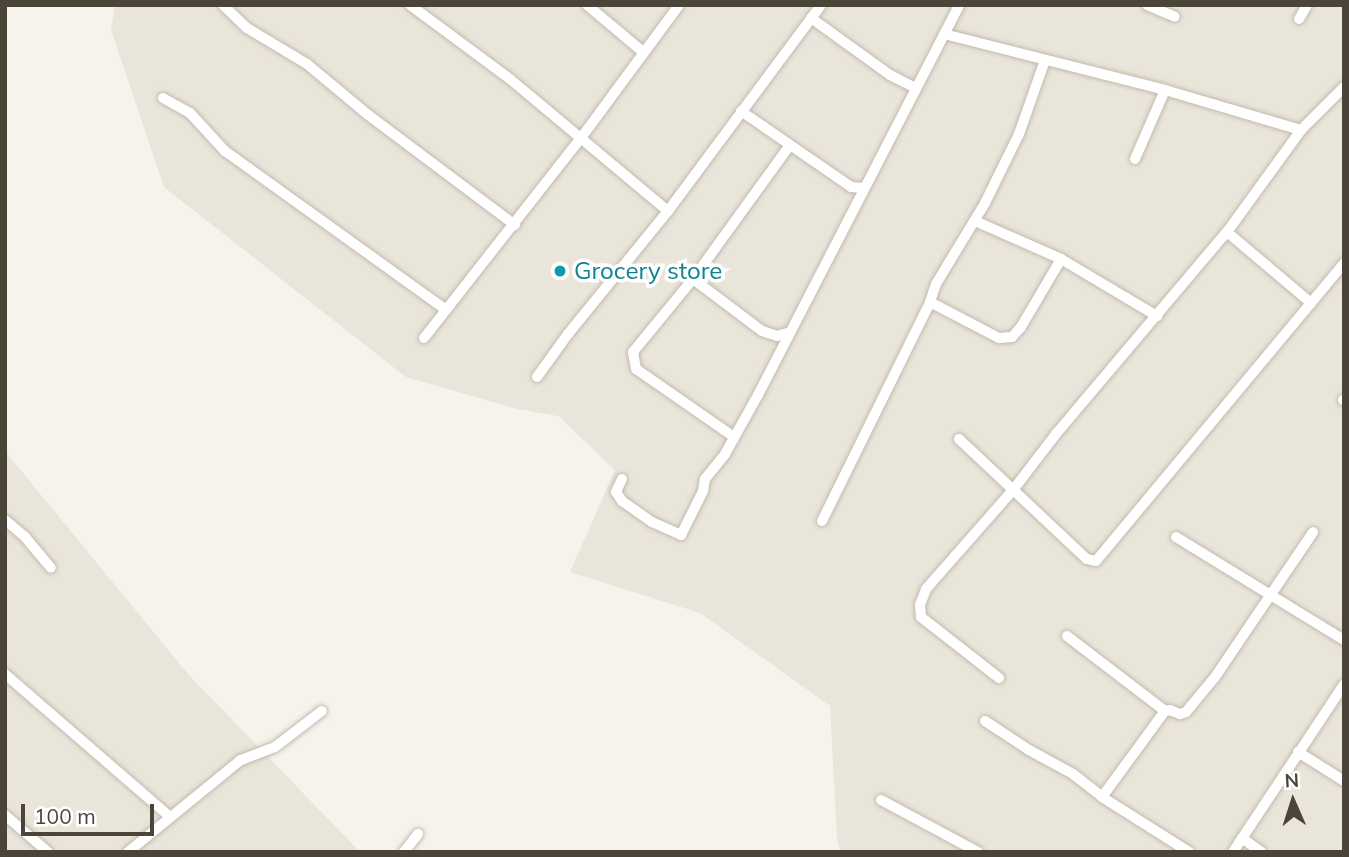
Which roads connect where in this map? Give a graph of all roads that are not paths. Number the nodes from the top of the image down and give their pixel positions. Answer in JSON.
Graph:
{"nodes":[{"id":1,"x":223,"y":5,"type":"edge"},
{"id":2,"x":410,"y":5,"type":"edge"},
{"id":3,"x":587,"y":5,"type":"edge"},
{"id":4,"x":679,"y":5,"type":"edge"},
{"id":5,"x":821,"y":5,"type":"edge"},
{"id":6,"x":959,"y":5,"type":"edge"},
{"id":7,"x":1147,"y":5,"type":"edge"},
{"id":8,"x":1307,"y":5,"type":"edge"},
{"id":9,"x":1175,"y":17,"type":"dead end"},
{"id":10,"x":811,"y":18,"type":"junction"},
{"id":11,"x":1299,"y":19,"type":"dead end"},
{"id":12,"x":944,"y":34,"type":"junction"},
{"id":13,"x":643,"y":52,"type":"junction"},
{"id":14,"x":1045,"y":60,"type":"junction"},
{"id":15,"x":1344,"y":86,"type":"edge"},
{"id":16,"x":916,"y":88,"type":"junction"},
{"id":17,"x":1165,"y":90,"type":"junction"},
{"id":18,"x":163,"y":99,"type":"dead end"},
{"id":19,"x":741,"y":111,"type":"junction"},
{"id":20,"x":1301,"y":130,"type":"junction"},
{"id":21,"x":581,"y":138,"type":"junction"},
{"id":22,"x":790,"y":145,"type":"junction"},
{"id":23,"x":1135,"y":159,"type":"dead end"},
{"id":24,"x":864,"y":188,"type":"junction"},
{"id":25,"x":668,"y":211,"type":"junction"},
{"id":26,"x":975,"y":221,"type":"junction"},
{"id":27,"x":514,"y":225,"type":"junction"},
{"id":28,"x":1227,"y":232,"type":"junction"},
{"id":29,"x":1061,"y":259,"type":"junction"},
{"id":30,"x":1344,"y":263,"type":"edge"},
{"id":31,"x":693,"y":279,"type":"junction"},
{"id":32,"x":930,"y":302,"type":"junction"},
{"id":33,"x":1311,"y":303,"type":"junction"},
{"id":34,"x":446,"y":310,"type":"junction"},
{"id":35,"x":1157,"y":316,"type":"junction"},
{"id":36,"x":790,"y":332,"type":"junction"},
{"id":37,"x":424,"y":338,"type":"dead end"},
{"id":38,"x":537,"y":377,"type":"dead end"},
{"id":39,"x":734,"y":438,"type":"junction"},
{"id":40,"x":959,"y":439,"type":"dead end"},
{"id":41,"x":622,"y":479,"type":"dead end"},
{"id":42,"x":1013,"y":490,"type":"junction"},
{"id":43,"x":5,"y":520,"type":"edge"},
{"id":44,"x":822,"y":521,"type":"dead end"},
{"id":45,"x":1312,"y":532,"type":"dead end"},
{"id":46,"x":1176,"y":537,"type":"dead end"},
{"id":47,"x":51,"y":568,"type":"dead end"},
{"id":48,"x":1269,"y":596,"type":"junction"},
{"id":49,"x":1067,"y":636,"type":"dead end"},
{"id":50,"x":1344,"y":640,"type":"edge"},
{"id":51,"x":5,"y":674,"type":"edge"},
{"id":52,"x":999,"y":678,"type":"dead end"},
{"id":53,"x":1344,"y":684,"type":"edge"},
{"id":54,"x":322,"y":711,"type":"dead end"},
{"id":55,"x":1165,"y":711,"type":"junction"},
{"id":56,"x":985,"y":720,"type":"dead end"},
{"id":57,"x":1298,"y":752,"type":"junction"},
{"id":58,"x":1344,"y":781,"type":"edge"},
{"id":59,"x":1102,"y":797,"type":"junction"},
{"id":60,"x":881,"y":800,"type":"dead end"},
{"id":61,"x":5,"y":815,"type":"edge"},
{"id":62,"x":169,"y":816,"type":"junction"},
{"id":63,"x":418,"y":834,"type":"dead end"},
{"id":64,"x":1242,"y":838,"type":"junction"},
{"id":65,"x":976,"y":851,"type":"edge"},
{"id":66,"x":48,"y":852,"type":"edge"},
{"id":67,"x":128,"y":852,"type":"edge"},
{"id":68,"x":404,"y":852,"type":"edge"},
{"id":69,"x":1189,"y":852,"type":"edge"},
{"id":70,"x":1233,"y":852,"type":"edge"},
{"id":71,"x":1261,"y":852,"type":"edge"}],
"edges":[{"from":1,"to":27,"type":"street"},
{"from":2,"to":21,"type":"street"},
{"from":3,"to":13,"type":"street"},
{"from":4,"to":13,"type":"street"},
{"from":5,"to":10,"type":"street"},
{"from":6,"to":12,"type":"street"},
{"from":7,"to":9,"type":"street"},
{"from":8,"to":11,"type":"street"},
{"from":10,"to":16,"type":"street"},
{"from":10,"to":19,"type":"street"},
{"from":12,"to":14,"type":"street"},
{"from":12,"to":16,"type":"street"},
{"from":13,"to":21,"type":"street"},
{"from":14,"to":17,"type":"street"},
{"from":14,"to":26,"type":"street"},
{"from":15,"to":20,"type":"street"},
{"from":16,"to":24,"type":"street"},
{"from":17,"to":20,"type":"street"},
{"from":17,"to":23,"type":"street"},
{"from":18,"to":34,"type":"street"},
{"from":19,"to":22,"type":"street"},
{"from":19,"to":25,"type":"street"},
{"from":20,"to":28,"type":"street"},
{"from":21,"to":25,"type":"street"},
{"from":21,"to":27,"type":"street"},
{"from":22,"to":24,"type":"street"},
{"from":22,"to":31,"type":"street"},
{"from":24,"to":36,"type":"street"},
{"from":25,"to":38,"type":"street"},
{"from":26,"to":29,"type":"street"},
{"from":26,"to":32,"type":"street"},
{"from":27,"to":34,"type":"street"},
{"from":28,"to":33,"type":"street"},
{"from":28,"to":35,"type":"street"},
{"from":29,"to":32,"type":"street"},
{"from":29,"to":35,"type":"street"},
{"from":30,"to":33,"type":"street"},
{"from":31,"to":36,"type":"street"},
{"from":31,"to":39,"type":"street"},
{"from":32,"to":44,"type":"street"},
{"from":33,"to":42,"type":"street"},
{"from":34,"to":37,"type":"street"},
{"from":35,"to":42,"type":"street"},
{"from":36,"to":39,"type":"street"},
{"from":39,"to":41,"type":"street"},
{"from":40,"to":42,"type":"street"},
{"from":42,"to":52,"type":"street"},
{"from":43,"to":47,"type":"street"},
{"from":45,"to":48,"type":"street"},
{"from":46,"to":48,"type":"street"},
{"from":48,"to":50,"type":"street"},
{"from":48,"to":55,"type":"street"},
{"from":49,"to":55,"type":"street"},
{"from":51,"to":62,"type":"street"},
{"from":53,"to":57,"type":"street"},
{"from":54,"to":62,"type":"street"},
{"from":55,"to":59,"type":"street"},
{"from":56,"to":59,"type":"street"},
{"from":57,"to":58,"type":"street"},
{"from":57,"to":64,"type":"street"},
{"from":59,"to":69,"type":"street"},
{"from":60,"to":65,"type":"street"},
{"from":61,"to":66,"type":"street"},
{"from":62,"to":67,"type":"street"},
{"from":63,"to":68,"type":"street"},
{"from":64,"to":70,"type":"street"},
{"from":64,"to":71,"type":"street"}]}
